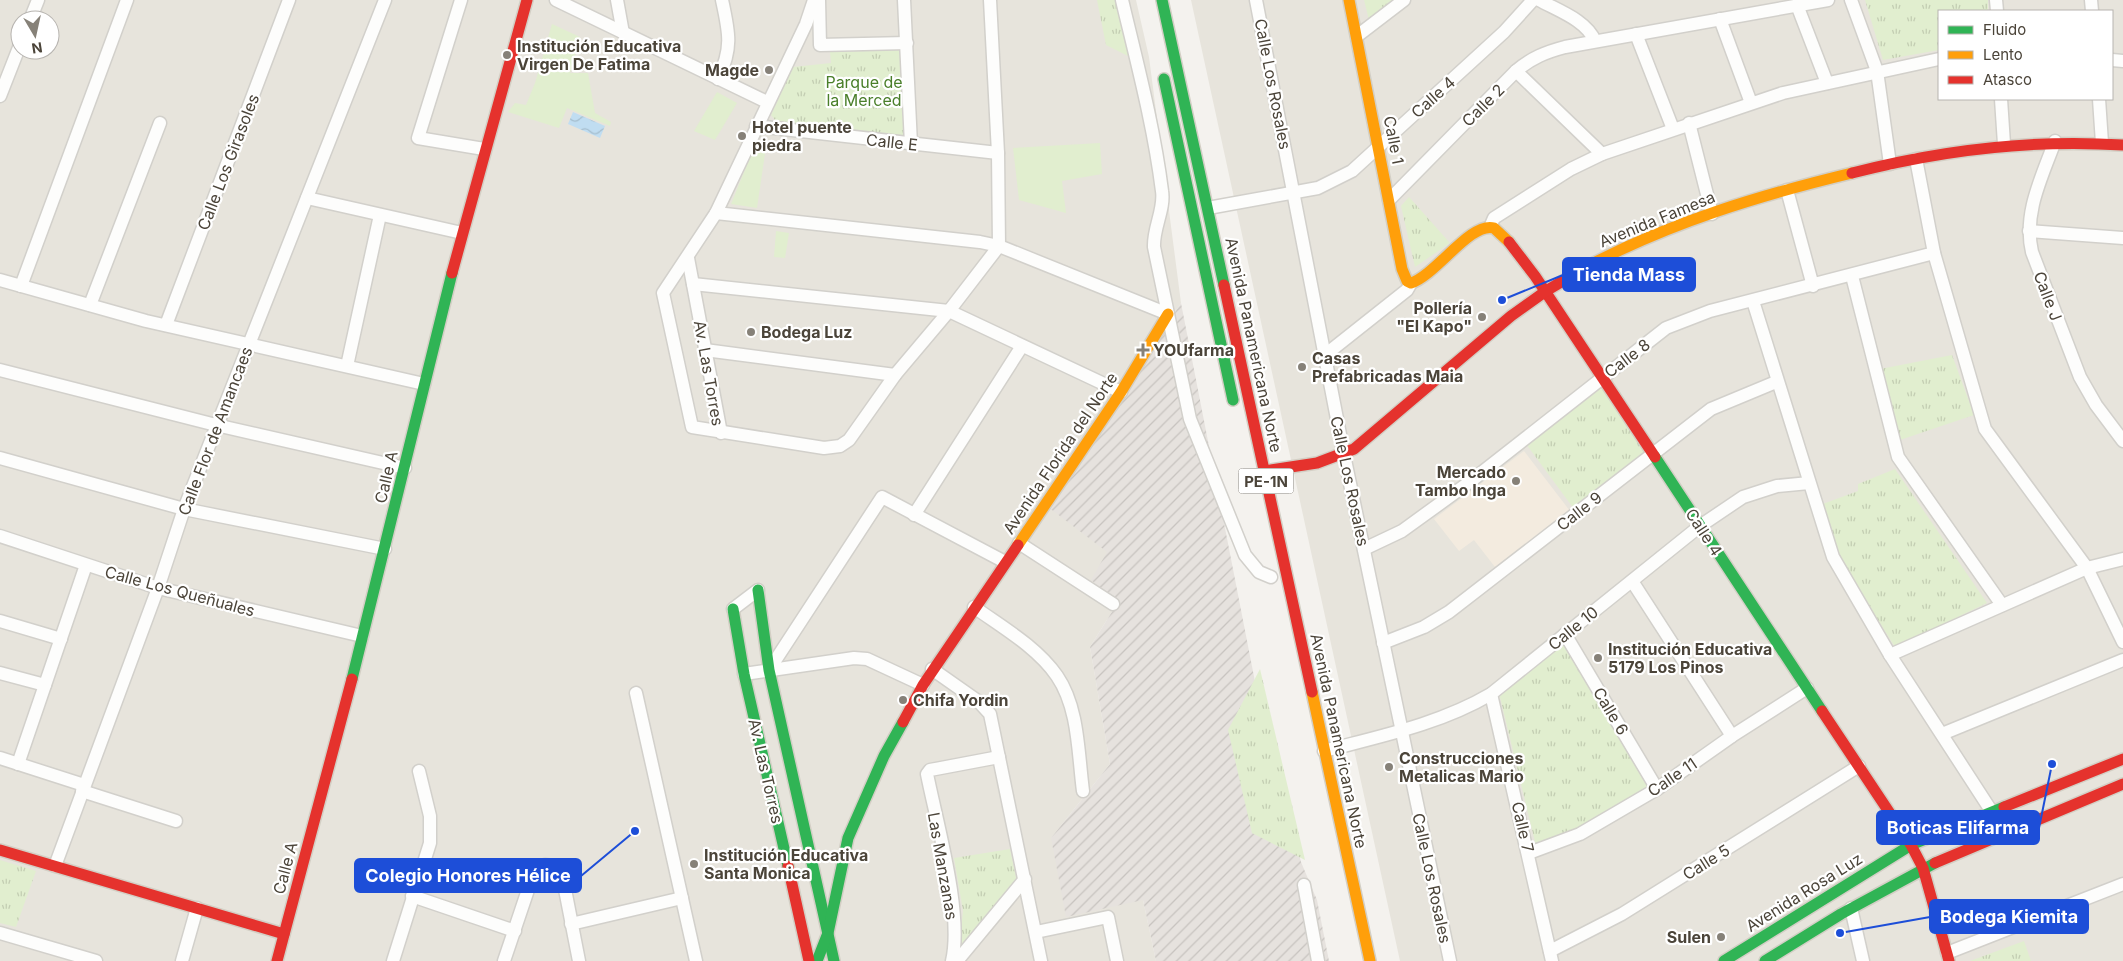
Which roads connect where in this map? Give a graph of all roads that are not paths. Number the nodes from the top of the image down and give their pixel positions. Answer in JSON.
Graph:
{"nodes":[{"id":1,"x":126,"y":0,"type":"edge"},
{"id":2,"x":289,"y":0,"type":"edge"},
{"id":3,"x":385,"y":0,"type":"edge"},
{"id":4,"x":461,"y":0,"type":"edge"},
{"id":5,"x":527,"y":0,"type":"edge"},
{"id":6,"x":556,"y":0,"type":"edge"},
{"id":7,"x":617,"y":0,"type":"edge"},
{"id":8,"x":722,"y":0,"type":"edge"},
{"id":9,"x":814,"y":0,"type":"edge"},
{"id":10,"x":819,"y":0,"type":"edge"},
{"id":11,"x":904,"y":0,"type":"edge"},
{"id":12,"x":990,"y":0,"type":"edge"},
{"id":13,"x":1122,"y":0,"type":"edge"},
{"id":14,"x":1162,"y":0,"type":"edge"},
{"id":15,"x":1256,"y":0,"type":"edge"},
{"id":16,"x":1349,"y":0,"type":"edge"},
{"id":17,"x":1404,"y":0,"type":"edge"},
{"id":18,"x":1533,"y":0,"type":"edge"},
{"id":19,"x":1538,"y":0,"type":"edge"},
{"id":20,"x":1828,"y":0,"type":"edge"},
{"id":21,"x":1851,"y":0,"type":"edge"},
{"id":22,"x":1797,"y":5,"type":"junction"},
{"id":23,"x":1720,"y":19,"type":"junction"},
{"id":24,"x":623,"y":33,"type":"junction"},
{"id":25,"x":1636,"y":34,"type":"junction"},
{"id":26,"x":1357,"y":36,"type":"junction"},
{"id":27,"x":1595,"y":41,"type":"junction"},
{"id":28,"x":907,"y":43,"type":"junction"},
{"id":29,"x":1938,"y":59,"type":"edge"},
{"id":30,"x":14,"y":60,"type":"edge"},
{"id":31,"x":1160,"y":63,"type":"dead end"},
{"id":32,"x":1516,"y":71,"type":"junction"},
{"id":33,"x":1877,"y":71,"type":"junction"},
{"id":34,"x":718,"y":79,"type":"junction"},
{"id":35,"x":1827,"y":83,"type":"junction"},
{"id":36,"x":0,"y":96,"type":"edge"},
{"id":37,"x":2001,"y":100,"type":"edge"},
{"id":38,"x":2099,"y":100,"type":"edge"},
{"id":39,"x":767,"y":102,"type":"junction"},
{"id":40,"x":1751,"y":103,"type":"junction"},
{"id":41,"x":160,"y":123,"type":"dead end"},
{"id":42,"x":1689,"y":123,"type":"junction"},
{"id":43,"x":756,"y":126,"type":"junction"},
{"id":44,"x":1672,"y":129,"type":"junction"},
{"id":45,"x":2056,"y":141,"type":"junction"},
{"id":46,"x":2102,"y":142,"type":"junction"},
{"id":47,"x":911,"y":144,"type":"junction"},
{"id":48,"x":2004,"y":144,"type":"junction"},
{"id":49,"x":2123,"y":145,"type":"edge"},
{"id":50,"x":1379,"y":146,"type":"junction"},
{"id":51,"x":484,"y":150,"type":"junction"},
{"id":52,"x":998,"y":153,"type":"junction"},
{"id":53,"x":1602,"y":154,"type":"junction"},
{"id":54,"x":1916,"y":159,"type":"junction"},
{"id":55,"x":1890,"y":164,"type":"junction"},
{"id":56,"x":1787,"y":190,"type":"junction"},
{"id":57,"x":1295,"y":194,"type":"junction"},
{"id":58,"x":307,"y":198,"type":"junction"},
{"id":59,"x":1389,"y":200,"type":"junction"},
{"id":60,"x":1208,"y":208,"type":"junction"},
{"id":61,"x":716,"y":213,"type":"junction"},
{"id":62,"x":1712,"y":214,"type":"junction"},
{"id":63,"x":380,"y":215,"type":"junction"},
{"id":64,"x":1491,"y":225,"type":"junction"},
{"id":65,"x":2029,"y":231,"type":"junction"},
{"id":66,"x":462,"y":233,"type":"junction"},
{"id":67,"x":2123,"y":238,"type":"edge"},
{"id":68,"x":999,"y":246,"type":"junction"},
{"id":69,"x":1934,"y":253,"type":"junction"},
{"id":70,"x":688,"y":258,"type":"junction"},
{"id":71,"x":1852,"y":276,"type":"junction"},
{"id":72,"x":0,"y":280,"type":"edge"},
{"id":73,"x":1411,"y":283,"type":"junction"},
{"id":74,"x":693,"y":284,"type":"junction"},
{"id":75,"x":21,"y":286,"type":"junction"},
{"id":76,"x":1813,"y":286,"type":"junction"},
{"id":77,"x":1545,"y":292,"type":"junction"},
{"id":78,"x":1752,"y":301,"type":"junction"},
{"id":79,"x":90,"y":305,"type":"junction"},
{"id":80,"x":949,"y":311,"type":"junction"},
{"id":81,"x":1168,"y":314,"type":"junction"},
{"id":82,"x":166,"y":325,"type":"junction"},
{"id":83,"x":249,"y":343,"type":"junction"},
{"id":84,"x":1022,"y":346,"type":"junction"},
{"id":85,"x":705,"y":350,"type":"junction"},
{"id":86,"x":1325,"y":355,"type":"junction"},
{"id":87,"x":347,"y":366,"type":"junction"},
{"id":88,"x":0,"y":370,"type":"edge"},
{"id":89,"x":895,"y":375,"type":"junction"},
{"id":90,"x":1602,"y":377,"type":"junction"},
{"id":91,"x":1776,"y":382,"type":"junction"},
{"id":92,"x":424,"y":384,"type":"junction"},
{"id":93,"x":1121,"y":392,"type":"junction"},
{"id":94,"x":1236,"y":413,"type":"dead end"},
{"id":95,"x":216,"y":425,"type":"junction"},
{"id":96,"x":721,"y":433,"type":"junction"},
{"id":97,"x":2123,"y":441,"type":"edge"},
{"id":98,"x":1652,"y":454,"type":"junction"},
{"id":99,"x":1344,"y":455,"type":"junction"},
{"id":100,"x":0,"y":458,"type":"edge"},
{"id":101,"x":405,"y":468,"type":"junction"},
{"id":102,"x":1264,"y":471,"type":"junction"},
{"id":103,"x":1809,"y":483,"type":"junction"},
{"id":104,"x":184,"y":509,"type":"junction"},
{"id":105,"x":914,"y":515,"type":"junction"},
{"id":106,"x":1700,"y":526,"type":"junction"},
{"id":107,"x":0,"y":536,"type":"edge"},
{"id":108,"x":1019,"y":543,"type":"junction"},
{"id":109,"x":385,"y":549,"type":"junction"},
{"id":110,"x":1364,"y":549,"type":"junction"},
{"id":111,"x":2123,"y":559,"type":"edge"},
{"id":112,"x":1005,"y":562,"type":"junction"},
{"id":113,"x":86,"y":565,"type":"junction"},
{"id":114,"x":2087,"y":568,"type":"junction"},
{"id":115,"x":1271,"y":576,"type":"dead end"},
{"id":116,"x":1632,"y":580,"type":"junction"},
{"id":117,"x":158,"y":588,"type":"junction"},
{"id":118,"x":758,"y":590,"type":"joint"},
{"id":119,"x":1113,"y":604,"type":"dead end"},
{"id":120,"x":2002,"y":605,"type":"junction"},
{"id":121,"x":974,"y":607,"type":"junction"},
{"id":122,"x":733,"y":609,"type":"joint"},
{"id":123,"x":0,"y":621,"type":"edge"},
{"id":124,"x":1565,"y":634,"type":"junction"},
{"id":125,"x":362,"y":636,"type":"junction"},
{"id":126,"x":61,"y":639,"type":"junction"},
{"id":127,"x":2123,"y":642,"type":"edge"},
{"id":128,"x":1383,"y":643,"type":"junction"},
{"id":129,"x":1890,"y":655,"type":"junction"},
{"id":130,"x":2123,"y":660,"type":"edge"},
{"id":131,"x":932,"y":669,"type":"junction"},
{"id":132,"x":769,"y":670,"type":"junction"},
{"id":133,"x":0,"y":672,"type":"edge"},
{"id":134,"x":744,"y":674,"type":"junction"},
{"id":135,"x":45,"y":685,"type":"junction"},
{"id":136,"x":922,"y":685,"type":"junction"},
{"id":137,"x":1807,"y":688,"type":"junction"},
{"id":138,"x":636,"y":693,"type":"dead end"},
{"id":139,"x":1491,"y":694,"type":"junction"},
{"id":140,"x":1401,"y":730,"type":"junction"},
{"id":141,"x":1942,"y":734,"type":"junction"},
{"id":142,"x":1732,"y":736,"type":"junction"},
{"id":143,"x":1324,"y":751,"type":"junction"},
{"id":144,"x":999,"y":757,"type":"junction"},
{"id":145,"x":0,"y":758,"type":"edge"},
{"id":146,"x":2123,"y":759,"type":"edge"},
{"id":147,"x":18,"y":764,"type":"junction"},
{"id":148,"x":1859,"y":766,"type":"junction"},
{"id":149,"x":419,"y":771,"type":"dead end"},
{"id":150,"x":2123,"y":784,"type":"edge"},
{"id":151,"x":83,"y":788,"type":"junction"},
{"id":152,"x":1657,"y":789,"type":"junction"},
{"id":153,"x":1083,"y":792,"type":"dead end"},
{"id":154,"x":1992,"y":812,"type":"junction"},
{"id":155,"x":176,"y":820,"type":"dead end"},
{"id":156,"x":1911,"y":845,"type":"junction"},
{"id":157,"x":0,"y":850,"type":"edge"},
{"id":158,"x":1529,"y":854,"type":"junction"},
{"id":159,"x":55,"y":866,"type":"junction"},
{"id":160,"x":1924,"y":868,"type":"junction"},
{"id":161,"x":1025,"y":879,"type":"junction"},
{"id":162,"x":2123,"y":884,"type":"edge"},
{"id":163,"x":1304,"y":885,"type":"dead end"},
{"id":164,"x":412,"y":896,"type":"junction"},
{"id":165,"x":682,"y":898,"type":"junction"},
{"id":166,"x":197,"y":908,"type":"junction"},
{"id":167,"x":1851,"y":908,"type":"junction"},
{"id":168,"x":571,"y":924,"type":"junction"},
{"id":169,"x":515,"y":932,"type":"junction"},
{"id":170,"x":1036,"y":932,"type":"junction"},
{"id":171,"x":0,"y":933,"type":"edge"},
{"id":172,"x":828,"y":933,"type":"junction"},
{"id":173,"x":284,"y":934,"type":"junction"},
{"id":174,"x":1551,"y":956,"type":"edge"},
{"id":175,"x":1948,"y":957,"type":"edge"},
{"id":176,"x":96,"y":961,"type":"edge"},
{"id":177,"x":182,"y":961,"type":"edge"},
{"id":178,"x":278,"y":961,"type":"edge"},
{"id":179,"x":393,"y":961,"type":"edge"},
{"id":180,"x":504,"y":961,"type":"edge"},
{"id":181,"x":579,"y":961,"type":"edge"},
{"id":182,"x":696,"y":961,"type":"edge"},
{"id":183,"x":809,"y":961,"type":"edge"},
{"id":184,"x":817,"y":961,"type":"edge"},
{"id":185,"x":834,"y":961,"type":"edge"},
{"id":186,"x":952,"y":961,"type":"edge"},
{"id":187,"x":957,"y":961,"type":"edge"},
{"id":188,"x":1041,"y":961,"type":"edge"},
{"id":189,"x":1116,"y":961,"type":"edge"},
{"id":190,"x":1318,"y":961,"type":"edge"},
{"id":191,"x":1370,"y":961,"type":"edge"},
{"id":192,"x":1450,"y":961,"type":"edge"},
{"id":193,"x":1724,"y":961,"type":"edge"},
{"id":194,"x":1766,"y":961,"type":"edge"},
{"id":195,"x":1863,"y":961,"type":"edge"}],
"edges":[{"from":1,"to":75,"type":"street"},
{"from":2,"to":82,"type":"street","name":"Calle Los Girasoles"},
{"from":3,"to":58,"type":"street","name":"Calle Flor de Amancaes"},
{"from":4,"to":51,"type":"street"},
{"from":5,"to":51,"type":"main road","name":"Calle A"},
{"from":6,"to":24,"type":"street"},
{"from":7,"to":24,"type":"street"},
{"from":8,"to":34,"type":"street"},
{"from":9,"to":39,"type":"street"},
{"from":10,"to":28,"type":"street"},
{"from":11,"to":28,"type":"street"},
{"from":12,"to":52,"type":"street"},
{"from":13,"to":81,"type":"street"},
{"from":14,"to":60,"type":"main road","name":"Avenida Panamericana Norte","number":"PE-1N"},
{"from":15,"to":57,"type":"street","name":"Calle Los Rosales"},
{"from":16,"to":26,"type":"main road","name":"Calle 1"},
{"from":17,"to":26,"type":"street"},
{"from":18,"to":50,"type":"street","name":"Calle 4"},
{"from":19,"to":27,"type":"street"},
{"from":20,"to":22,"type":"street","name":"Calle 2"},
{"from":21,"to":33,"type":"street"},
{"from":22,"to":23,"type":"street","name":"Calle 2"},
{"from":22,"to":35,"type":"street"},
{"from":23,"to":25,"type":"street","name":"Calle 2"},
{"from":23,"to":40,"type":"street"},
{"from":24,"to":34,"type":"street"},
{"from":25,"to":27,"type":"street","name":"Calle 2"},
{"from":25,"to":44,"type":"street"},
{"from":26,"to":50,"type":"main road","name":"Calle 1"},
{"from":27,"to":32,"type":"street","name":"Calle 2"},
{"from":28,"to":47,"type":"street"},
{"from":29,"to":33,"type":"street"},
{"from":30,"to":36,"type":"street"},
{"from":31,"to":94,"type":"main road","name":"Avenida Panamericana Norte"},
{"from":32,"to":53,"type":"street"},
{"from":32,"to":59,"type":"street","name":"Calle 2"},
{"from":33,"to":35,"type":"street"},
{"from":33,"to":55,"type":"street"},
{"from":34,"to":39,"type":"street"},
{"from":35,"to":40,"type":"street"},
{"from":37,"to":48,"type":"street"},
{"from":38,"to":46,"type":"street"},
{"from":39,"to":43,"type":"street"},
{"from":40,"to":42,"type":"street"},
{"from":41,"to":79,"type":"street"},
{"from":42,"to":44,"type":"street"},
{"from":42,"to":62,"type":"street"},
{"from":43,"to":47,"type":"street","name":"Calle E"},
{"from":43,"to":61,"type":"street"},
{"from":44,"to":53,"type":"street"},
{"from":45,"to":46,"type":"main road","name":"Avenida Famesa"},
{"from":45,"to":48,"type":"main road","name":"Avenida Famesa"},
{"from":45,"to":65,"type":"street","name":"Calle J"},
{"from":46,"to":49,"type":"main road","name":"Avenida Famesa"},
{"from":47,"to":52,"type":"street","name":"Calle E"},
{"from":48,"to":54,"type":"main road","name":"Avenida Famesa"},
{"from":50,"to":57,"type":"street","name":"Calle 4"},
{"from":50,"to":59,"type":"main road","name":"Calle 1"},
{"from":51,"to":66,"type":"main road","name":"Calle A"},
{"from":52,"to":68,"type":"street"},
{"from":53,"to":64,"type":"street"},
{"from":54,"to":55,"type":"main road","name":"Avenida Famesa"},
{"from":54,"to":69,"type":"street"},
{"from":55,"to":56,"type":"main road","name":"Avenida Famesa"},
{"from":56,"to":62,"type":"main road","name":"Avenida Famesa"},
{"from":56,"to":76,"type":"street"},
{"from":57,"to":60,"type":"street","name":"Calle 4"},
{"from":57,"to":86,"type":"street","name":"Calle Los Rosales"},
{"from":58,"to":63,"type":"street"},
{"from":58,"to":83,"type":"street","name":"Calle Flor de Amancaes"},
{"from":59,"to":73,"type":"main road","name":"Calle 1"},
{"from":60,"to":102,"type":"main road","name":"Avenida Panamericana Norte","number":"PE-1N"},
{"from":61,"to":68,"type":"street"},
{"from":61,"to":70,"type":"street"},
{"from":62,"to":77,"type":"main road","name":"Avenida Famesa"},
{"from":63,"to":66,"type":"street"},
{"from":63,"to":87,"type":"street"},
{"from":64,"to":73,"type":"main road"},
{"from":64,"to":77,"type":"main road","name":"Calle 4"},
{"from":65,"to":67,"type":"street"},
{"from":65,"to":97,"type":"street","name":"Calle J"},
{"from":66,"to":92,"type":"main road","name":"Calle A"},
{"from":68,"to":80,"type":"street"},
{"from":68,"to":81,"type":"street"},
{"from":69,"to":71,"type":"street","name":"Calle 8"},
{"from":69,"to":114,"type":"street"},
{"from":70,"to":74,"type":"street","name":"Av. Las Torres"},
{"from":70,"to":96,"type":"street","name":"Av. Las Torres"},
{"from":71,"to":76,"type":"street","name":"Calle 8"},
{"from":71,"to":120,"type":"street"},
{"from":72,"to":75,"type":"street"},
{"from":73,"to":86,"type":"street"},
{"from":74,"to":80,"type":"street"},
{"from":74,"to":85,"type":"street","name":"Av. Las Torres"},
{"from":75,"to":79,"type":"street"},
{"from":76,"to":78,"type":"street","name":"Calle 8"},
{"from":77,"to":90,"type":"main road","name":"Calle 4"},
{"from":77,"to":99,"type":"main road","name":"Avenida Famesa"},
{"from":78,"to":90,"type":"street","name":"Calle 8"},
{"from":78,"to":91,"type":"street"},
{"from":79,"to":82,"type":"street"},
{"from":80,"to":84,"type":"street"},
{"from":80,"to":89,"type":"street"},
{"from":81,"to":93,"type":"main road","name":"Avenida Florida del Norte"},
{"from":81,"to":115,"type":"street"},
{"from":82,"to":83,"type":"street"},
{"from":83,"to":87,"type":"street"},
{"from":83,"to":95,"type":"street","name":"Calle Flor de Amancaes"},
{"from":84,"to":93,"type":"street"},
{"from":84,"to":105,"type":"street"},
{"from":85,"to":89,"type":"street"},
{"from":85,"to":96,"type":"street","name":"Av. Las Torres"},
{"from":86,"to":99,"type":"street","name":"Calle Los Rosales"},
{"from":87,"to":92,"type":"street"},
{"from":88,"to":95,"type":"street"},
{"from":89,"to":96,"type":"street"},
{"from":90,"to":98,"type":"main road","name":"Calle 4"},
{"from":90,"to":110,"type":"street","name":"Calle 8"},
{"from":91,"to":98,"type":"street","name":"Calle 9"},
{"from":91,"to":103,"type":"street"},
{"from":92,"to":101,"type":"main road","name":"Calle A"},
{"from":93,"to":108,"type":"main road","name":"Avenida Florida del Norte"},
{"from":95,"to":101,"type":"street"},
{"from":95,"to":104,"type":"street","name":"Calle Flor de Amancaes"},
{"from":98,"to":106,"type":"main road","name":"Calle 4"},
{"from":98,"to":128,"type":"street","name":"Calle 9"},
{"from":99,"to":102,"type":"main road","name":"Avenida Famesa"},
{"from":99,"to":110,"type":"street","name":"Calle Los Rosales"},
{"from":100,"to":104,"type":"street"},
{"from":101,"to":109,"type":"main road","name":"Calle A"},
{"from":102,"to":143,"type":"main road","name":"Avenida Panamericana Norte","number":"PE-1N"},
{"from":103,"to":106,"type":"street","name":"Calle 10"},
{"from":103,"to":129,"type":"street"},
{"from":104,"to":109,"type":"street"},
{"from":104,"to":117,"type":"street","name":"Calle Flor de Amancaes"},
{"from":105,"to":112,"type":"street"},
{"from":105,"to":132,"type":"street"},
{"from":106,"to":116,"type":"street","name":"Calle 10"},
{"from":106,"to":137,"type":"main road","name":"Calle 4"},
{"from":107,"to":113,"type":"street","name":"Calle Los Queñuales"},
{"from":108,"to":112,"type":"main road","name":"Avenida Florida del Norte"},
{"from":108,"to":119,"type":"street"},
{"from":109,"to":125,"type":"main road","name":"Calle A"},
{"from":110,"to":128,"type":"street","name":"Calle Los Rosales"},
{"from":111,"to":114,"type":"street"},
{"from":112,"to":121,"type":"main road","name":"Avenida Florida del Norte"},
{"from":113,"to":117,"type":"street","name":"Calle Los Queñuales"},
{"from":113,"to":126,"type":"street"},
{"from":114,"to":120,"type":"street"},
{"from":114,"to":127,"type":"street"},
{"from":116,"to":124,"type":"street","name":"Calle 10"},
{"from":116,"to":142,"type":"street"},
{"from":117,"to":125,"type":"street","name":"Calle Los Queñuales"},
{"from":117,"to":151,"type":"street","name":"Calle Flor de Amancaes"},
{"from":118,"to":122,"type":"street"},
{"from":118,"to":132,"type":"main road","name":"Av. Las Torres"},
{"from":120,"to":129,"type":"street"},
{"from":121,"to":131,"type":"main road","name":"Avenida Florida del Norte"},
{"from":121,"to":153,"type":"street"},
{"from":122,"to":134,"type":"main road","name":"Av. Las Torres"},
{"from":123,"to":126,"type":"street"},
{"from":124,"to":139,"type":"street","name":"Calle 10"},
{"from":124,"to":152,"type":"street","name":"Calle 6"},
{"from":125,"to":173,"type":"main road","name":"Calle A"},
{"from":126,"to":135,"type":"street"},
{"from":128,"to":140,"type":"street","name":"Calle Los Rosales"},
{"from":129,"to":141,"type":"street"},
{"from":130,"to":141,"type":"street"},
{"from":131,"to":136,"type":"main road","name":"Avenida Florida del Norte"},
{"from":131,"to":144,"type":"street"},
{"from":132,"to":134,"type":"street"},
{"from":132,"to":136,"type":"street"},
{"from":132,"to":172,"type":"main road","name":"Av. Las Torres"},
{"from":133,"to":135,"type":"street"},
{"from":134,"to":183,"type":"main road","name":"Av. Las Torres"},
{"from":135,"to":147,"type":"street"},
{"from":136,"to":172,"type":"main road","name":"Avenida Florida del Norte"},
{"from":137,"to":142,"type":"street","name":"Calle 11"},
{"from":137,"to":148,"type":"main road","name":"Calle 4"},
{"from":138,"to":165,"type":"street"},
{"from":139,"to":140,"type":"street","name":"Calle 10"},
{"from":139,"to":158,"type":"street","name":"Calle 7"},
{"from":140,"to":143,"type":"street","name":"Calle 10"},
{"from":140,"to":192,"type":"street","name":"Calle Los Rosales"},
{"from":141,"to":154,"type":"street"},
{"from":142,"to":152,"type":"street","name":"Calle 11"},
{"from":143,"to":191,"type":"main road","name":"Avenida Panamericana Norte","number":"PE-1N"},
{"from":144,"to":161,"type":"street"},
{"from":144,"to":186,"type":"street","name":"Las Manzanas"},
{"from":145,"to":147,"type":"street"},
{"from":146,"to":154,"type":"main road","name":"Avenida Rosa Luz"},
{"from":147,"to":151,"type":"street"},
{"from":148,"to":156,"type":"main road","name":"Calle 4"},
{"from":148,"to":174,"type":"street","name":"Calle 5"},
{"from":149,"to":164,"type":"street"},
{"from":150,"to":160,"type":"main road"},
{"from":151,"to":155,"type":"street"},
{"from":151,"to":159,"type":"street","name":"Calle Flor de Amancaes"},
{"from":152,"to":158,"type":"street","name":"Calle 11"},
{"from":154,"to":156,"type":"main road","name":"Avenida Rosa Luz"},
{"from":156,"to":160,"type":"main road","name":"Calle 4"},
{"from":156,"to":193,"type":"main road","name":"Avenida Rosa Luz"},
{"from":157,"to":159,"type":"main road"},
{"from":158,"to":174,"type":"street","name":"Calle 7"},
{"from":159,"to":166,"type":"main road"},
{"from":160,"to":167,"type":"main road"},
{"from":160,"to":175,"type":"main road","name":"Calle 4"},
{"from":161,"to":170,"type":"street"},
{"from":161,"to":187,"type":"street"},
{"from":162,"to":175,"type":"street"},
{"from":163,"to":190,"type":"street"},
{"from":164,"to":169,"type":"street"},
{"from":164,"to":179,"type":"street"},
{"from":165,"to":168,"type":"street"},
{"from":165,"to":182,"type":"street"},
{"from":166,"to":173,"type":"main road"},
{"from":166,"to":177,"type":"street"},
{"from":167,"to":194,"type":"main road"},
{"from":167,"to":195,"type":"street"},
{"from":168,"to":169,"type":"street"},
{"from":168,"to":181,"type":"street"},
{"from":169,"to":180,"type":"street"},
{"from":170,"to":188,"type":"street"},
{"from":170,"to":189,"type":"street"},
{"from":171,"to":176,"type":"street"},
{"from":172,"to":184,"type":"main road"},
{"from":172,"to":185,"type":"main road","name":"Av. Las Torres"},
{"from":173,"to":178,"type":"main road","name":"Calle A"}]}
